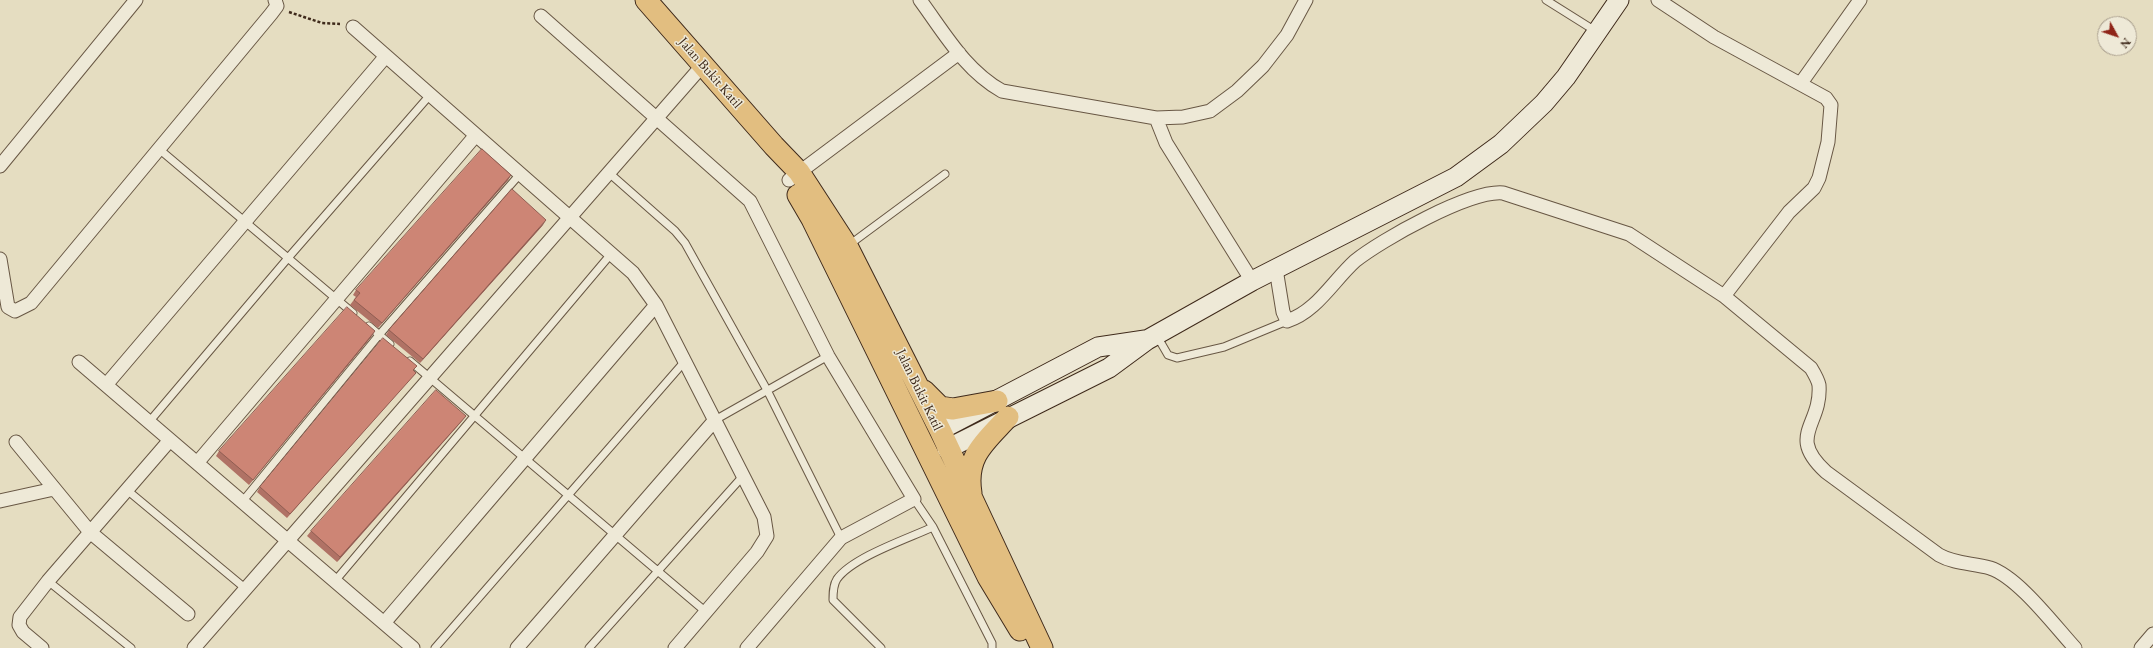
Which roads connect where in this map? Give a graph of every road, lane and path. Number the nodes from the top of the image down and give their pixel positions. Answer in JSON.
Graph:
{"nodes":[{"id":1,"x":136,"y":0,"type":"edge"},
{"id":2,"x":920,"y":0,"type":"edge"},
{"id":3,"x":1306,"y":0,"type":"edge"},
{"id":4,"x":1546,"y":0,"type":"edge"},
{"id":5,"x":1619,"y":0,"type":"edge"},
{"id":6,"x":1658,"y":0,"type":"edge"},
{"id":7,"x":1860,"y":0,"type":"edge"},
{"id":8,"x":651,"y":2,"type":"edge"},
{"id":9,"x":276,"y":3,"type":"edge"},
{"id":10,"x":541,"y":16,"type":"dead end"},
{"id":11,"x":353,"y":27,"type":"joint"},
{"id":12,"x":1597,"y":32,"type":"junction"},
{"id":13,"x":959,"y":53,"type":"junction"},
{"id":14,"x":386,"y":56,"type":"junction"},
{"id":15,"x":702,"y":66,"type":"junction"},
{"id":16,"x":1802,"y":83,"type":"junction"},
{"id":17,"x":430,"y":95,"type":"junction"},
{"id":18,"x":657,"y":118,"type":"junction"},
{"id":19,"x":1156,"y":118,"type":"junction"},
{"id":20,"x":476,"y":135,"type":"junction"},
{"id":21,"x":159,"y":149,"type":"junction"},
{"id":22,"x":0,"y":166,"type":"edge"},
{"id":23,"x":608,"y":172,"type":"junction"},
{"id":24,"x":520,"y":174,"type":"junction"},
{"id":25,"x":945,"y":174,"type":"dead end"},
{"id":26,"x":794,"y":176,"type":"junction"},
{"id":27,"x":570,"y":217,"type":"junction"},
{"id":28,"x":245,"y":221,"type":"junction"},
{"id":29,"x":846,"y":246,"type":"junction"},
{"id":30,"x":611,"y":254,"type":"junction"},
{"id":31,"x":288,"y":258,"type":"junction"},
{"id":32,"x":0,"y":259,"type":"edge"},
{"id":33,"x":1276,"y":269,"type":"junction"},
{"id":34,"x":1252,"y":281,"type":"junction"},
{"id":35,"x":1724,"y":296,"type":"junction"},
{"id":36,"x":337,"y":299,"type":"junction"},
{"id":37,"x":656,"y":305,"type":"junction"},
{"id":38,"x":1287,"y":321,"type":"junction"},
{"id":39,"x":379,"y":335,"type":"junction"},
{"id":40,"x":1151,"y":337,"type":"junction"},
{"id":41,"x":828,"y":356,"type":"junction"},
{"id":42,"x":902,"y":356,"type":"junction"},
{"id":43,"x":684,"y":361,"type":"junction"},
{"id":44,"x":79,"y":362,"type":"dead end"},
{"id":45,"x":430,"y":378,"type":"junction"},
{"id":46,"x":106,"y":385,"type":"junction"},
{"id":47,"x":767,"y":390,"type":"junction"},
{"id":48,"x":1003,"y":409,"type":"junction"},
{"id":49,"x":908,"y":413,"type":"junction"},
{"id":50,"x":474,"y":416,"type":"junction"},
{"id":51,"x":715,"y":420,"type":"junction"},
{"id":52,"x":149,"y":422,"type":"junction"},
{"id":53,"x":170,"y":440,"type":"junction"},
{"id":54,"x":941,"y":441,"type":"junction"},
{"id":55,"x":16,"y":442,"type":"dead end"},
{"id":56,"x":524,"y":458,"type":"junction"},
{"id":57,"x":197,"y":463,"type":"junction"},
{"id":58,"x":743,"y":476,"type":"junction"},
{"id":59,"x":944,"y":487,"type":"junction"},
{"id":60,"x":54,"y":489,"type":"junction"},
{"id":61,"x":127,"y":490,"type":"junction"},
{"id":62,"x":568,"y":495,"type":"junction"},
{"id":63,"x":914,"y":499,"type":"junction"},
{"id":64,"x":972,"y":500,"type":"junction"},
{"id":65,"x":0,"y":501,"type":"edge"},
{"id":66,"x":242,"y":502,"type":"junction"},
{"id":67,"x":933,"y":527,"type":"junction"},
{"id":68,"x":90,"y":532,"type":"junction"},
{"id":69,"x":615,"y":535,"type":"junction"},
{"id":70,"x":841,"y":538,"type":"junction"},
{"id":71,"x":289,"y":541,"type":"junction"},
{"id":72,"x":657,"y":571,"type":"junction"},
{"id":73,"x":48,"y":581,"type":"junction"},
{"id":74,"x":335,"y":581,"type":"junction"},
{"id":75,"x":246,"y":589,"type":"junction"},
{"id":76,"x":706,"y":612,"type":"junction"},
{"id":77,"x":188,"y":614,"type":"dead end"},
{"id":78,"x":384,"y":623,"type":"junction"},
{"id":79,"x":2153,"y":634,"type":"edge"},
{"id":80,"x":40,"y":648,"type":"edge"},
{"id":81,"x":131,"y":648,"type":"edge"},
{"id":82,"x":194,"y":648,"type":"edge"},
{"id":83,"x":413,"y":648,"type":"edge"},
{"id":84,"x":435,"y":648,"type":"edge"},
{"id":85,"x":517,"y":648,"type":"edge"},
{"id":86,"x":589,"y":648,"type":"edge"},
{"id":87,"x":675,"y":648,"type":"edge"},
{"id":88,"x":747,"y":648,"type":"edge"},
{"id":89,"x":881,"y":648,"type":"edge"},
{"id":90,"x":992,"y":648,"type":"edge"},
{"id":91,"x":1030,"y":648,"type":"edge"},
{"id":92,"x":1042,"y":648,"type":"edge"},
{"id":93,"x":2075,"y":648,"type":"edge"},
{"id":94,"x":2141,"y":648,"type":"edge"}],
"edges":[{"from":1,"to":22,"type":"street"},
{"from":2,"to":13,"type":"street"},
{"from":3,"to":19,"type":"street"},
{"from":4,"to":12,"type":"lane"},
{"from":5,"to":12,"type":"street"},
{"from":6,"to":16,"type":"street"},
{"from":7,"to":16,"type":"street"},
{"from":8,"to":15,"type":"main road","name":"Jalan Bukit Katil"},
{"from":9,"to":11,"type":"path"},
{"from":9,"to":21,"type":"street"},
{"from":10,"to":18,"type":"street"},
{"from":11,"to":14,"type":"street"},
{"from":12,"to":33,"type":"street"},
{"from":13,"to":19,"type":"street"},
{"from":13,"to":26,"type":"street"},
{"from":14,"to":17,"type":"street"},
{"from":14,"to":28,"type":"street"},
{"from":15,"to":18,"type":"street"},
{"from":15,"to":26,"type":"main road","name":"Jalan Bukit Katil"},
{"from":16,"to":35,"type":"street"},
{"from":17,"to":20,"type":"street"},
{"from":17,"to":31,"type":"lane"},
{"from":18,"to":23,"type":"street"},
{"from":18,"to":41,"type":"street"},
{"from":19,"to":34,"type":"street"},
{"from":20,"to":24,"type":"street"},
{"from":20,"to":36,"type":"street"},
{"from":21,"to":28,"type":"lane"},
{"from":21,"to":32,"type":"street"},
{"from":23,"to":27,"type":"street"},
{"from":23,"to":47,"type":"lane"},
{"from":24,"to":27,"type":"street"},
{"from":24,"to":39,"type":"lane"},
{"from":25,"to":29,"type":"lane"},
{"from":26,"to":29,"type":"main road","name":"Jalan Bukit Katil"},
{"from":26,"to":49,"type":"main road","name":"Jalan Bukit Katil"},
{"from":27,"to":30,"type":"street"},
{"from":27,"to":45,"type":"street"},
{"from":28,"to":31,"type":"lane"},
{"from":28,"to":46,"type":"street"},
{"from":29,"to":42,"type":"main road","name":"Jalan Bukit Katil"},
{"from":30,"to":37,"type":"street"},
{"from":30,"to":50,"type":"lane"},
{"from":31,"to":36,"type":"lane"},
{"from":31,"to":52,"type":"lane"},
{"from":33,"to":34,"type":"street"},
{"from":33,"to":38,"type":"street"},
{"from":34,"to":40,"type":"street"},
{"from":35,"to":38,"type":"street"},
{"from":35,"to":93,"type":"street"},
{"from":36,"to":39,"type":"lane"},
{"from":36,"to":57,"type":"street"},
{"from":37,"to":43,"type":"street"},
{"from":37,"to":56,"type":"street"},
{"from":38,"to":40,"type":"lane"},
{"from":39,"to":45,"type":"lane"},
{"from":39,"to":66,"type":"lane"},
{"from":40,"to":48,"type":"street"},
{"from":41,"to":47,"type":"lane"},
{"from":41,"to":63,"type":"street"},
{"from":42,"to":48,"type":"main road"},
{"from":42,"to":54,"type":"main road","name":"Jalan Bukit Katil"},
{"from":43,"to":51,"type":"street"},
{"from":43,"to":62,"type":"lane"},
{"from":44,"to":46,"type":"street"},
{"from":45,"to":50,"type":"lane"},
{"from":45,"to":71,"type":"street"},
{"from":46,"to":52,"type":"street"},
{"from":47,"to":51,"type":"lane"},
{"from":47,"to":70,"type":"lane"},
{"from":48,"to":54,"type":"street"},
{"from":48,"to":64,"type":"main road"},
{"from":49,"to":54,"type":"main road"},
{"from":49,"to":59,"type":"main road","name":"Jalan Bukit Katil"},
{"from":50,"to":56,"type":"lane"},
{"from":50,"to":74,"type":"lane"},
{"from":51,"to":58,"type":"street"},
{"from":51,"to":69,"type":"street"},
{"from":52,"to":53,"type":"street"},
{"from":53,"to":57,"type":"street"},
{"from":53,"to":61,"type":"street"},
{"from":54,"to":59,"type":"main road"},
{"from":54,"to":64,"type":"main road","name":"Jalan Bukit Katil"},
{"from":55,"to":60,"type":"street"},
{"from":56,"to":62,"type":"lane"},
{"from":56,"to":78,"type":"street"},
{"from":57,"to":66,"type":"street"},
{"from":58,"to":72,"type":"lane"},
{"from":58,"to":76,"type":"street"},
{"from":59,"to":91,"type":"main road","name":"Jalan Bukit Katil"},
{"from":60,"to":65,"type":"street"},
{"from":60,"to":68,"type":"street"},
{"from":61,"to":68,"type":"street"},
{"from":61,"to":75,"type":"lane"},
{"from":62,"to":69,"type":"lane"},
{"from":62,"to":84,"type":"lane"},
{"from":63,"to":67,"type":"lane"},
{"from":63,"to":70,"type":"street"},
{"from":64,"to":92,"type":"main road","name":"Jalan Bukit Katil"},
{"from":66,"to":71,"type":"street"},
{"from":67,"to":89,"type":"lane"},
{"from":67,"to":90,"type":"lane"},
{"from":68,"to":73,"type":"street"},
{"from":68,"to":77,"type":"street"},
{"from":69,"to":72,"type":"lane"},
{"from":69,"to":85,"type":"street"},
{"from":70,"to":88,"type":"street"},
{"from":71,"to":74,"type":"street"},
{"from":71,"to":75,"type":"street"},
{"from":72,"to":76,"type":"lane"},
{"from":72,"to":86,"type":"lane"},
{"from":73,"to":80,"type":"street"},
{"from":73,"to":81,"type":"lane"},
{"from":74,"to":78,"type":"street"},
{"from":75,"to":82,"type":"street"},
{"from":76,"to":87,"type":"street"},
{"from":78,"to":83,"type":"street"},
{"from":79,"to":94,"type":"street"}]}
